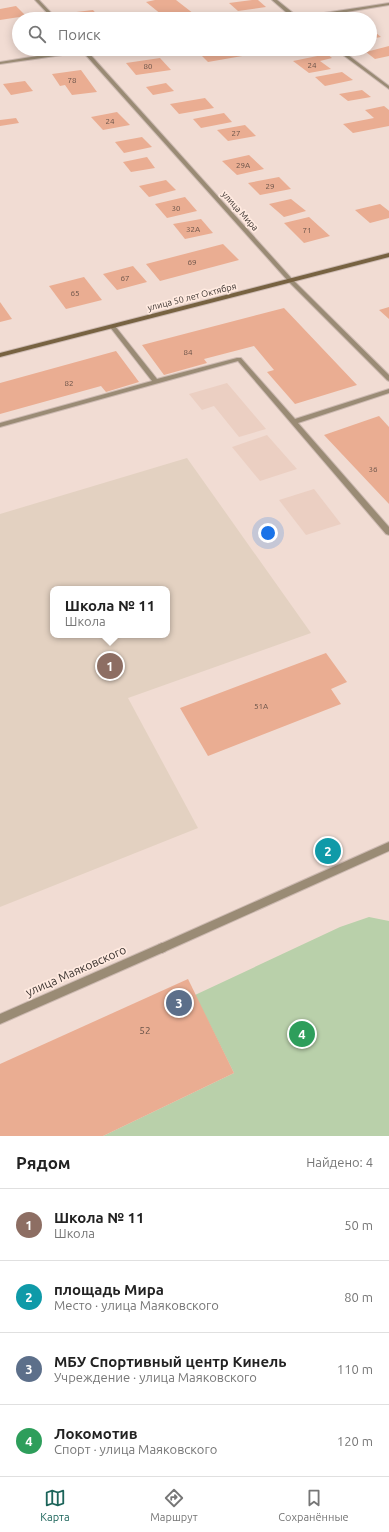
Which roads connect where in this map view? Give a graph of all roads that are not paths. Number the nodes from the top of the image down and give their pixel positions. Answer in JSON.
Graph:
{"nodes":[{"id":1,"x":37,"y":0,"type":"edge"},
{"id":2,"x":274,"y":0,"type":"edge"},
{"id":3,"x":389,"y":4,"type":"edge"},
{"id":4,"x":48,"y":12,"type":"edge"},
{"id":5,"x":289,"y":12,"type":"edge"},
{"id":6,"x":340,"y":12,"type":"edge"},
{"id":7,"x":45,"y":56,"type":"edge"},
{"id":8,"x":88,"y":56,"type":"edge"},
{"id":9,"x":346,"y":56,"type":"edge"},
{"id":10,"x":0,"y":63,"type":"edge"},
{"id":11,"x":389,"y":88,"type":"edge"},
{"id":12,"x":389,"y":255,"type":"edge"},
{"id":13,"x":291,"y":281,"type":"junction"},
{"id":14,"x":113,"y":327,"type":"junction"},
{"id":15,"x":0,"y":355,"type":"edge"},
{"id":16,"x":389,"y":379,"type":"edge"},
{"id":17,"x":156,"y":382,"type":"junction"},
{"id":18,"x":389,"y":391,"type":"edge"},
{"id":19,"x":293,"y":422,"type":"junction"},
{"id":20,"x":0,"y":425,"type":"edge"},
{"id":21,"x":389,"y":532,"type":"edge"},
{"id":22,"x":389,"y":846,"type":"edge"},
{"id":23,"x":0,"y":1019,"type":"edge"}],
"edges":[{"from":1,"to":4,"type":"street"},
{"from":2,"to":5,"type":"street"},
{"from":3,"to":6,"type":"street"},
{"from":7,"to":10,"type":"street"},
{"from":8,"to":13,"type":"street","name":"улица Мира"},
{"from":9,"to":11,"type":"street"},
{"from":12,"to":13,"type":"main road","name":"улица 50 лет Октября"},
{"from":13,"to":14,"type":"main road","name":"улица 50 лет Октября"},
{"from":13,"to":16,"type":"street","name":"улица Мира"},
{"from":14,"to":15,"type":"main road","name":"улица 50 лет Октября"},
{"from":14,"to":17,"type":"street"},
{"from":17,"to":19,"type":"street"},
{"from":17,"to":20,"type":"street"},
{"from":18,"to":19,"type":"street"},
{"from":19,"to":21,"type":"street"},
{"from":22,"to":23,"type":"street","name":"улица Маяковского"}]}
